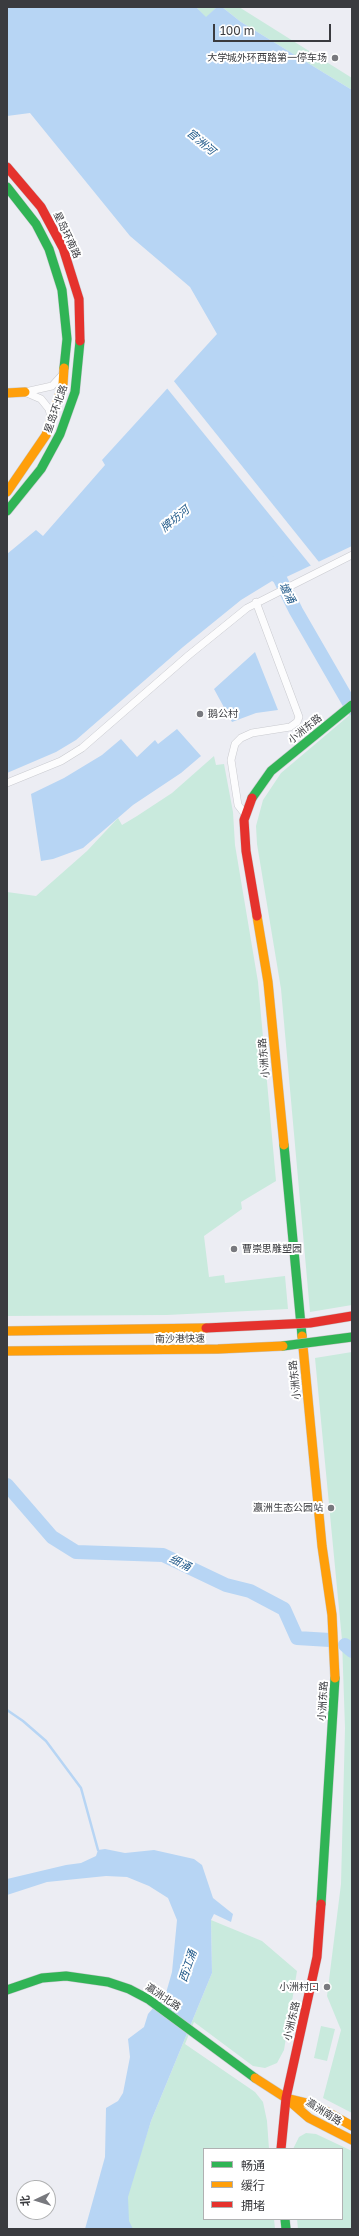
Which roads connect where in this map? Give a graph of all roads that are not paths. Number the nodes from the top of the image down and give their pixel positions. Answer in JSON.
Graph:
{"nodes":[{"id":1,"x":7,"y":168,"type":"edge"},
{"id":2,"x":7,"y":187,"type":"edge"},
{"id":3,"x":79,"y":299,"type":"joint"},
{"id":4,"x":65,"y":370,"type":"junction"},
{"id":5,"x":25,"y":392,"type":"junction"},
{"id":6,"x":7,"y":393,"type":"edge"},
{"id":7,"x":51,"y":421,"type":"junction"},
{"id":8,"x":7,"y":492,"type":"edge"},
{"id":9,"x":7,"y":511,"type":"edge"},
{"id":10,"x":352,"y":555,"type":"edge"},
{"id":11,"x":256,"y":602,"type":"junction"},
{"id":12,"x":352,"y":705,"type":"edge"},
{"id":13,"x":7,"y":783,"type":"edge"},
{"id":14,"x":245,"y":814,"type":"junction"},
{"id":15,"x":352,"y":1316,"type":"edge"},
{"id":16,"x":7,"y":1330,"type":"edge"},
{"id":17,"x":352,"y":1337,"type":"edge"},
{"id":18,"x":7,"y":1351,"type":"edge"},
{"id":19,"x":7,"y":1990,"type":"edge"},
{"id":20,"x":286,"y":2098,"type":"junction"},
{"id":21,"x":352,"y":2126,"type":"edge"},
{"id":22,"x":352,"y":2140,"type":"edge"},
{"id":23,"x":281,"y":2148,"type":"edge"}],
"edges":[{"from":1,"to":3,"type":"main road","name":"星岛环南路"},
{"from":2,"to":4,"type":"main road","name":"星岛环北路"},
{"from":3,"to":9,"type":"main road","name":"星岛环北路"},
{"from":4,"to":5,"type":"street"},
{"from":4,"to":7,"type":"main road","name":"星岛环北路"},
{"from":5,"to":6,"type":"main road"},
{"from":5,"to":7,"type":"street"},
{"from":7,"to":8,"type":"main road","name":"星岛环北路"},
{"from":10,"to":11,"type":"street"},
{"from":11,"to":13,"type":"street"},
{"from":11,"to":14,"type":"street"},
{"from":12,"to":14,"type":"main road","name":"小洲东路"},
{"from":14,"to":20,"type":"main road","name":"小洲东路"},
{"from":15,"to":16,"type":"main road","name":"南沙港快速","bridge":true},
{"from":17,"to":18,"type":"main road","name":"南沙港快速","bridge":true},
{"from":19,"to":20,"type":"main road","name":"瀛洲北路"},
{"from":20,"to":21,"type":"main road","name":"瀛洲南路"},
{"from":20,"to":22,"type":"main road","name":"瀛洲南路"},
{"from":20,"to":23,"type":"main road","name":"小洲东路"}]}
